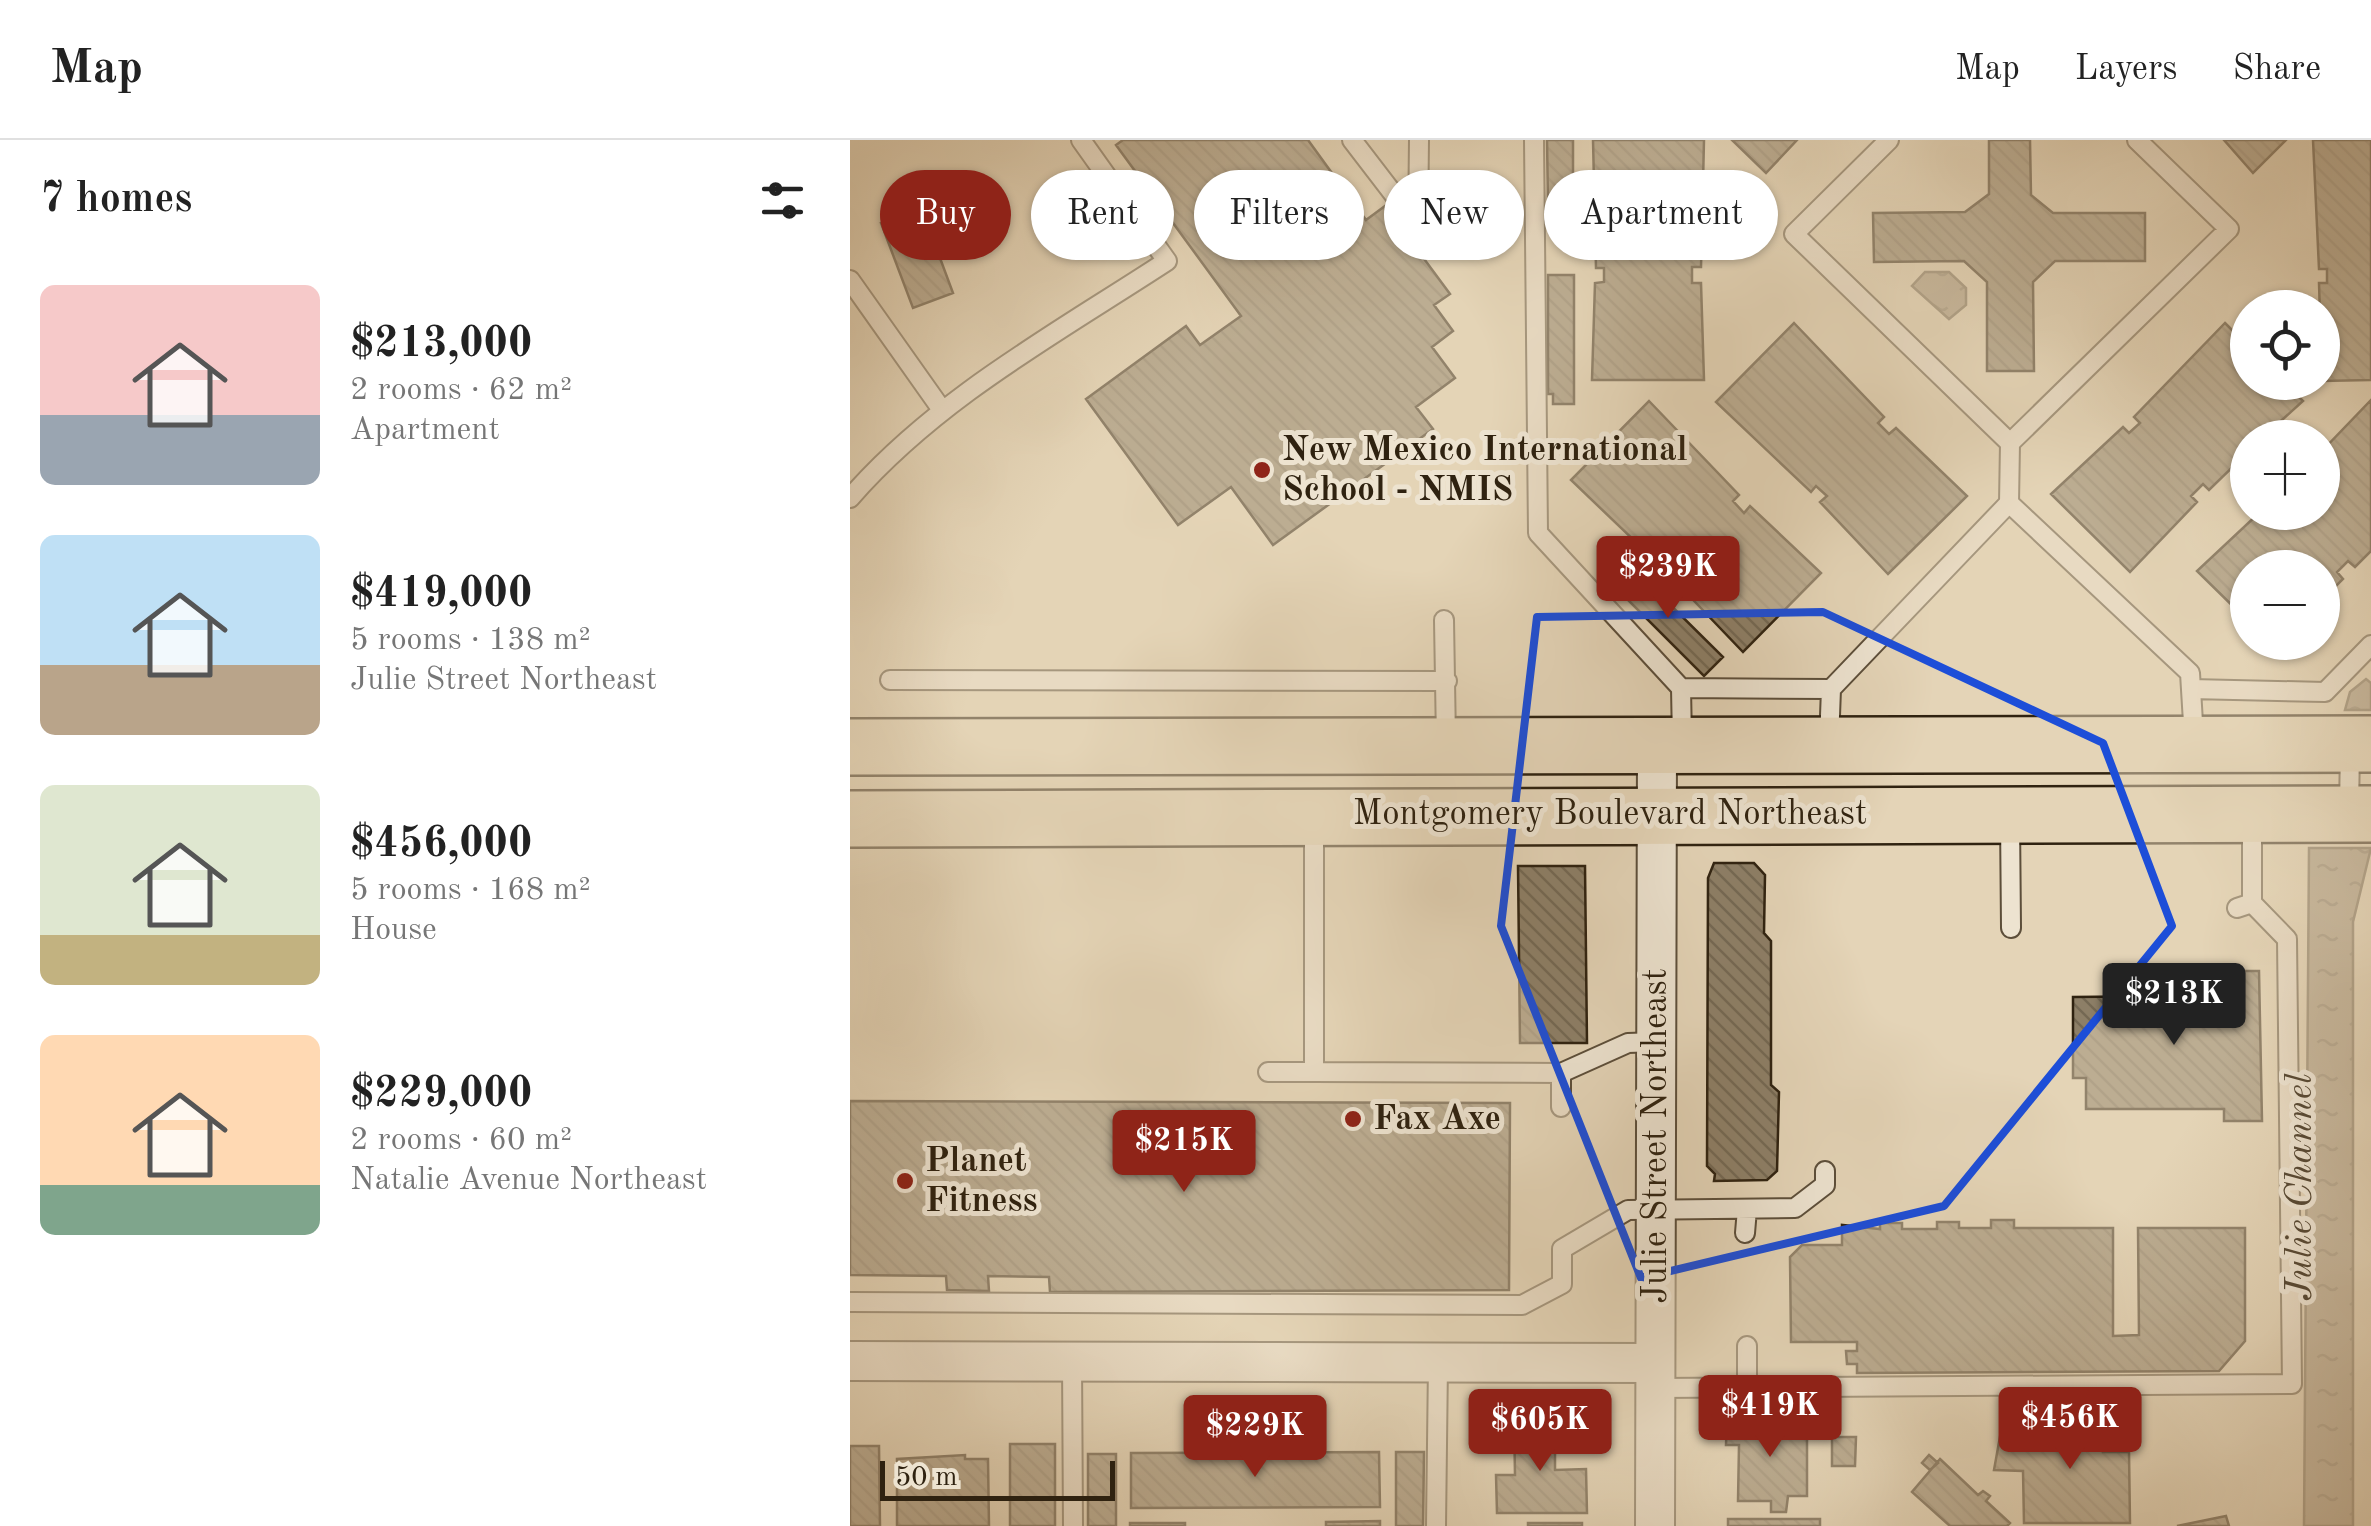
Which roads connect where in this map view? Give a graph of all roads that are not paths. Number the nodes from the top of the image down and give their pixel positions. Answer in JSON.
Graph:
{"nodes":[{"id":1,"x":1081,"y":140,"type":"edge"},
{"id":2,"x":1352,"y":140,"type":"edge"},
{"id":3,"x":1419,"y":140,"type":"edge"},
{"id":4,"x":1534,"y":140,"type":"edge"},
{"id":5,"x":1890,"y":140,"type":"edge"},
{"id":6,"x":2137,"y":140,"type":"edge"},
{"id":7,"x":850,"y":280,"type":"edge"},
{"id":8,"x":942,"y":410,"type":"junction"},
{"id":9,"x":2010,"y":443,"type":"junction"},
{"id":10,"x":850,"y":498,"type":"edge"},
{"id":11,"x":2009,"y":504,"type":"junction"},
{"id":12,"x":1444,"y":620,"type":"dead end"},
{"id":13,"x":2371,"y":645,"type":"edge"},
{"id":14,"x":890,"y":680,"type":"dead end"},
{"id":15,"x":1446,"y":681,"type":"junction"},
{"id":16,"x":1682,"y":688,"type":"junction"},
{"id":17,"x":1831,"y":689,"type":"junction"},
{"id":18,"x":2191,"y":689,"type":"junction"},
{"id":19,"x":2194,"y":744,"type":"junction"},
{"id":20,"x":2360,"y":744,"type":"edge"},
{"id":21,"x":1829,"y":745,"type":"junction"},
{"id":22,"x":1446,"y":746,"type":"junction"},
{"id":23,"x":1669,"y":746,"type":"junction"},
{"id":24,"x":850,"y":747,"type":"edge"},
{"id":25,"x":1658,"y":812,"type":"junction"},
{"id":26,"x":2010,"y":813,"type":"junction"},
{"id":27,"x":2252,"y":814,"type":"junction"},
{"id":28,"x":2360,"y":814,"type":"edge"},
{"id":29,"x":1314,"y":815,"type":"junction"},
{"id":30,"x":850,"y":819,"type":"edge"},
{"id":31,"x":2011,"y":928,"type":"dead end"},
{"id":32,"x":1656,"y":1042,"type":"junction"},
{"id":33,"x":1268,"y":1072,"type":"dead end"},
{"id":34,"x":1314,"y":1072,"type":"junction"},
{"id":35,"x":1561,"y":1073,"type":"junction"},
{"id":36,"x":1561,"y":1107,"type":"dead end"},
{"id":37,"x":1824,"y":1170,"type":"dead end"},
{"id":38,"x":1746,"y":1209,"type":"junction"},
{"id":39,"x":1656,"y":1210,"type":"junction"},
{"id":40,"x":1745,"y":1233,"type":"dead end"},
{"id":41,"x":850,"y":1302,"type":"edge"},
{"id":42,"x":1746,"y":1346,"type":"dead end"},
{"id":43,"x":850,"y":1360,"type":"edge"},
{"id":44,"x":1072,"y":1362,"type":"junction"},
{"id":45,"x":1438,"y":1363,"type":"junction"},
{"id":46,"x":1654,"y":1376,"type":"junction"},
{"id":47,"x":1746,"y":1388,"type":"junction"},
{"id":48,"x":1073,"y":1526,"type":"edge"},
{"id":49,"x":1436,"y":1526,"type":"edge"},
{"id":50,"x":1655,"y":1526,"type":"edge"}],
"edges":[{"from":1,"to":8,"type":"lane"},
{"from":2,"to":3,"type":"lane"},
{"from":4,"to":16,"type":"lane"},
{"from":5,"to":9,"type":"lane"},
{"from":6,"to":9,"type":"lane"},
{"from":7,"to":8,"type":"lane"},
{"from":8,"to":10,"type":"lane"},
{"from":9,"to":11,"type":"lane"},
{"from":11,"to":17,"type":"lane"},
{"from":11,"to":18,"type":"lane"},
{"from":12,"to":15,"type":"lane"},
{"from":13,"to":18,"type":"lane"},
{"from":14,"to":15,"type":"lane"},
{"from":15,"to":22,"type":"lane"},
{"from":16,"to":17,"type":"lane"},
{"from":16,"to":23,"type":"lane"},
{"from":17,"to":21,"type":"lane"},
{"from":18,"to":19,"type":"lane"},
{"from":19,"to":20,"type":"main road","name":"Montgomery Boulevard Northeast"},
{"from":19,"to":21,"type":"main road","name":"Montgomery Boulevard Northeast"},
{"from":20,"to":28,"type":"lane"},
{"from":21,"to":23,"type":"main road","name":"Montgomery Boulevard Northeast"},
{"from":22,"to":23,"type":"main road","name":"Montgomery Boulevard Northeast"},
{"from":22,"to":24,"type":"main road","name":"Montgomery Boulevard Northeast"},
{"from":23,"to":25,"type":"street","name":"Julie Street Northeast"},
{"from":25,"to":26,"type":"main road","name":"Montgomery Boulevard Northeast"},
{"from":25,"to":29,"type":"main road","name":"Montgomery Boulevard Northeast"},
{"from":25,"to":32,"type":"street","name":"Julie Street Northeast"},
{"from":26,"to":27,"type":"main road","name":"Montgomery Boulevard Northeast"},
{"from":26,"to":31,"type":"lane"},
{"from":27,"to":28,"type":"main road","name":"Montgomery Boulevard Northeast"},
{"from":27,"to":47,"type":"lane"},
{"from":29,"to":30,"type":"main road","name":"Montgomery Boulevard Northeast"},
{"from":29,"to":34,"type":"lane"},
{"from":32,"to":35,"type":"lane"},
{"from":32,"to":39,"type":"street","name":"Julie Street Northeast"},
{"from":33,"to":34,"type":"lane"},
{"from":34,"to":35,"type":"lane"},
{"from":35,"to":36,"type":"lane"},
{"from":37,"to":38,"type":"lane"},
{"from":38,"to":39,"type":"lane"},
{"from":38,"to":40,"type":"lane"},
{"from":39,"to":41,"type":"lane"},
{"from":39,"to":46,"type":"street","name":"Julie Street Northeast"},
{"from":42,"to":47,"type":"lane"},
{"from":43,"to":44,"type":"street"},
{"from":44,"to":45,"type":"street"},
{"from":44,"to":48,"type":"lane"},
{"from":45,"to":46,"type":"street"},
{"from":45,"to":49,"type":"lane"},
{"from":46,"to":47,"type":"lane"},
{"from":46,"to":50,"type":"street","name":"Julie Street Northeast"}]}
